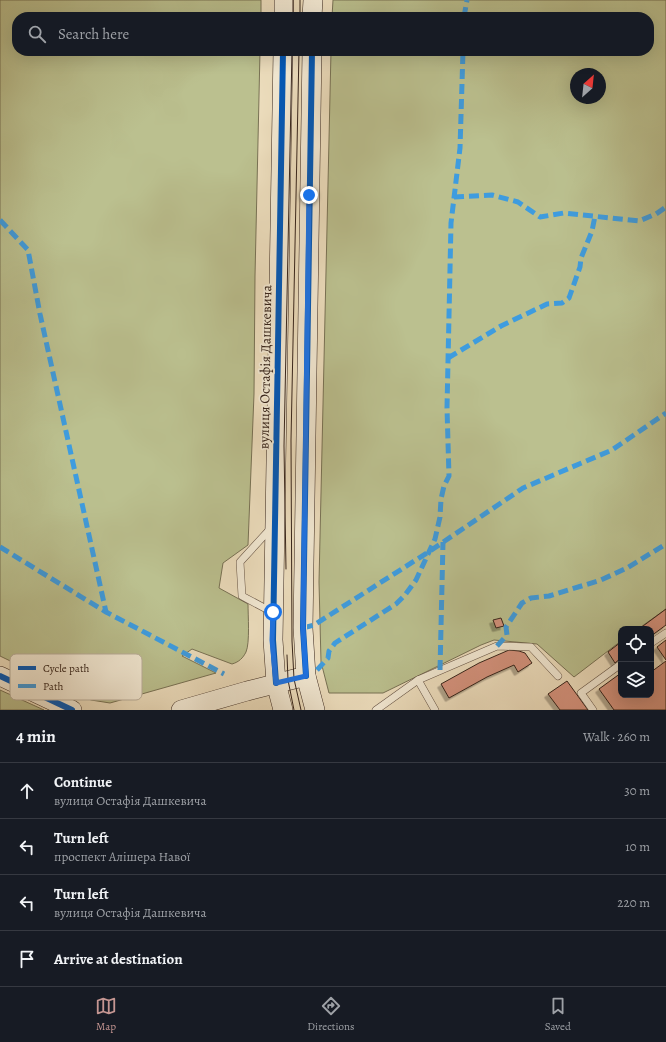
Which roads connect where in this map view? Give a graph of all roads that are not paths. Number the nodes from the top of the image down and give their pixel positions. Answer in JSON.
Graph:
{"nodes":[{"id":1,"x":284,"y":0,"type":"edge"},
{"id":2,"x":313,"y":0,"type":"edge"},
{"id":3,"x":284,"y":12,"type":"edge"},
{"id":4,"x":312,"y":12,"type":"edge"},
{"id":5,"x":283,"y":56,"type":"edge"},
{"id":6,"x":312,"y":56,"type":"edge"},
{"id":7,"x":274,"y":524,"type":"junction"},
{"id":8,"x":273,"y":612,"type":"junction"},
{"id":9,"x":666,"y":633,"type":"edge"},
{"id":10,"x":654,"y":641,"type":"edge"},
{"id":11,"x":618,"y":666,"type":"edge"},
{"id":12,"x":0,"y":676,"type":"edge"},
{"id":13,"x":306,"y":676,"type":"junction"},
{"id":14,"x":558,"y":676,"type":"dead end"},
{"id":15,"x":418,"y":680,"type":"junction"},
{"id":16,"x":10,"y":681,"type":"edge"},
{"id":17,"x":276,"y":683,"type":"junction"},
{"id":18,"x":51,"y":700,"type":"edge"},
{"id":19,"x":72,"y":710,"type":"edge"},
{"id":20,"x":181,"y":710,"type":"edge"},
{"id":21,"x":284,"y":710,"type":"edge"},
{"id":22,"x":315,"y":710,"type":"edge"},
{"id":23,"x":376,"y":710,"type":"edge"},
{"id":24,"x":435,"y":710,"type":"edge"},
{"id":25,"x":593,"y":710,"type":"edge"}],
"edges":[{"from":1,"to":3,"type":"street"},
{"from":2,"to":4,"type":"street"},
{"from":5,"to":7,"type":"street","name":"вулиця Остафія Дашкевича"},
{"from":6,"to":13,"type":"street"},
{"from":7,"to":8,"type":"street","name":"вулиця Остафія Дашкевича"},
{"from":7,"to":8,"type":"lane"},
{"from":8,"to":17,"type":"street","name":"вулиця Остафія Дашкевича"},
{"from":9,"to":10,"type":"lane"},
{"from":11,"to":25,"type":"lane"},
{"from":12,"to":16,"type":"street"},
{"from":13,"to":17,"type":"street"},
{"from":13,"to":22,"type":"street"},
{"from":14,"to":15,"type":"lane"},
{"from":15,"to":23,"type":"lane"},
{"from":15,"to":24,"type":"lane"},
{"from":17,"to":20,"type":"street"},
{"from":17,"to":21,"type":"street","name":"вулиця Остафія Дашкевича"},
{"from":18,"to":19,"type":"street"}]}
